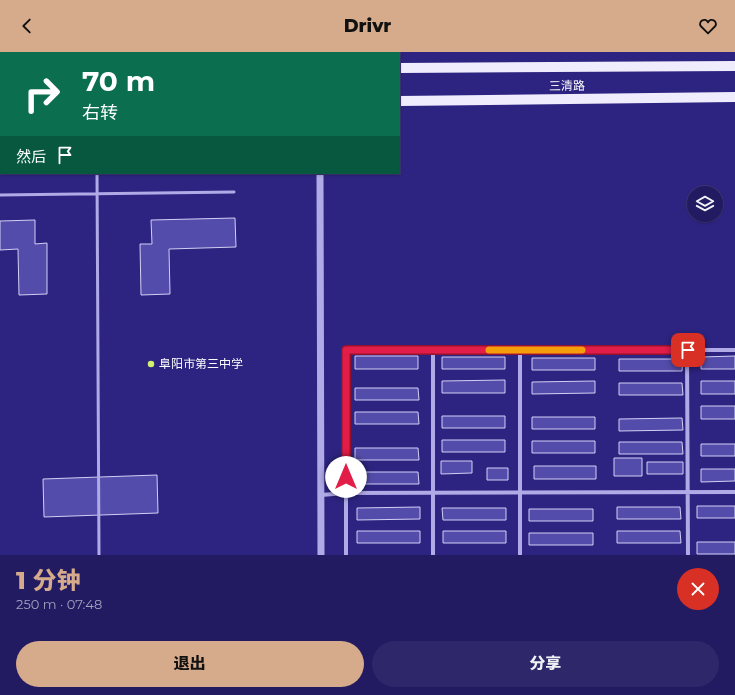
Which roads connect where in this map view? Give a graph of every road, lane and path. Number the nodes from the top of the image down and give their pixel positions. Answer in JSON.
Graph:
{"nodes":[{"id":1,"x":735,"y":66,"type":"edge"},
{"id":2,"x":400,"y":68,"type":"edge"},
{"id":3,"x":735,"y":96,"type":"edge"},
{"id":4,"x":400,"y":101,"type":"edge"},
{"id":5,"x":96,"y":174,"type":"edge"},
{"id":6,"x":320,"y":174,"type":"edge"},
{"id":7,"x":234,"y":192,"type":"dead end"},
{"id":8,"x":97,"y":194,"type":"junction"},
{"id":9,"x":0,"y":195,"type":"edge"},
{"id":10,"x":433,"y":350,"type":"junction"},
{"id":11,"x":520,"y":350,"type":"junction"},
{"id":12,"x":688,"y":350,"type":"junction"},
{"id":13,"x":735,"y":350,"type":"edge"},
{"id":14,"x":520,"y":492,"type":"junction"},
{"id":15,"x":688,"y":492,"type":"junction"},
{"id":16,"x":735,"y":492,"type":"edge"},
{"id":17,"x":346,"y":493,"type":"junction"},
{"id":18,"x":433,"y":493,"type":"junction"},
{"id":19,"x":321,"y":495,"type":"junction"},
{"id":20,"x":99,"y":555,"type":"edge"},
{"id":21,"x":321,"y":555,"type":"edge"},
{"id":22,"x":346,"y":555,"type":"edge"},
{"id":23,"x":433,"y":555,"type":"edge"},
{"id":24,"x":520,"y":555,"type":"edge"},
{"id":25,"x":688,"y":555,"type":"edge"}],
"edges":[{"from":1,"to":2,"type":"main road","name":"三清路"},
{"from":3,"to":4,"type":"main road","name":"三清路"},
{"from":5,"to":8,"type":"lane"},
{"from":6,"to":19,"type":"street"},
{"from":7,"to":8,"type":"lane"},
{"from":8,"to":9,"type":"lane"},
{"from":8,"to":20,"type":"lane"},
{"from":10,"to":11,"type":"street"},
{"from":10,"to":17,"type":"street"},
{"from":10,"to":18,"type":"street"},
{"from":11,"to":12,"type":"street"},
{"from":11,"to":14,"type":"street"},
{"from":12,"to":13,"type":"street"},
{"from":12,"to":15,"type":"street"},
{"from":14,"to":15,"type":"street"},
{"from":14,"to":18,"type":"street"},
{"from":14,"to":24,"type":"street"},
{"from":15,"to":16,"type":"street"},
{"from":15,"to":25,"type":"street"},
{"from":17,"to":18,"type":"street"},
{"from":17,"to":19,"type":"street"},
{"from":17,"to":22,"type":"street"},
{"from":18,"to":23,"type":"street"},
{"from":19,"to":21,"type":"street"}]}
